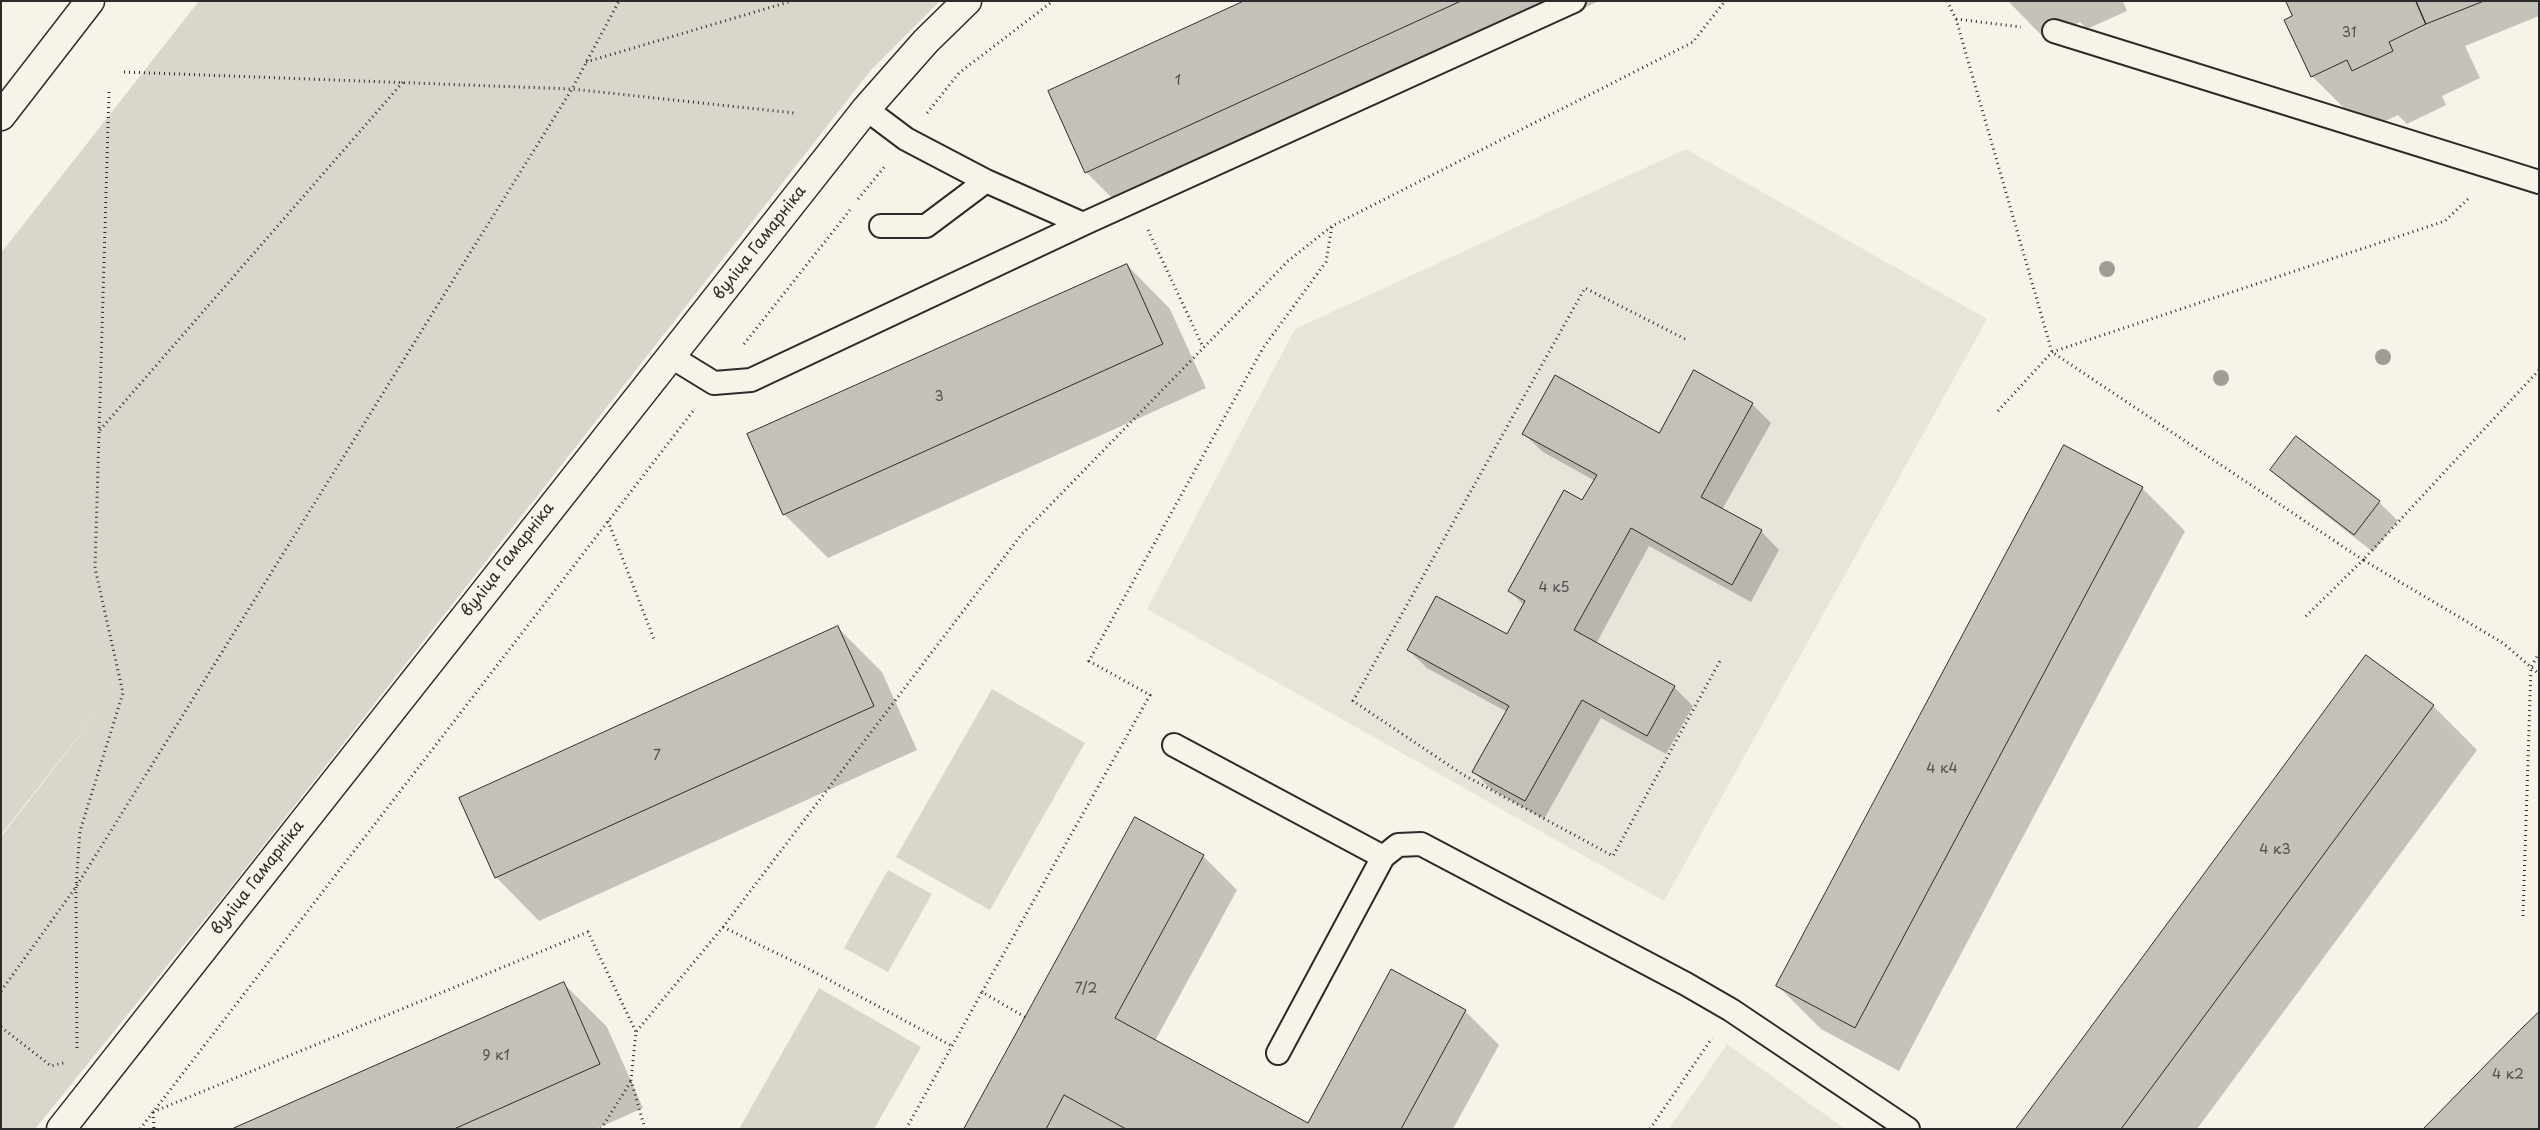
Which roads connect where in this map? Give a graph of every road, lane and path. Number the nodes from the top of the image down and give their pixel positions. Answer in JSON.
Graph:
{"nodes":[{"id":1,"x":90,"y":1,"type":"edge"},
{"id":2,"x":619,"y":1,"type":"edge"},
{"id":3,"x":792,"y":1,"type":"edge"},
{"id":4,"x":967,"y":1,"type":"edge"},
{"id":5,"x":1053,"y":1,"type":"edge"},
{"id":6,"x":1574,"y":1,"type":"edge"},
{"id":7,"x":1725,"y":1,"type":"edge"},
{"id":8,"x":1947,"y":1,"type":"edge"},
{"id":9,"x":1956,"y":19,"type":"junction"},
{"id":10,"x":2054,"y":31,"type":"joint"},
{"id":11,"x":586,"y":62,"type":"junction"},
{"id":12,"x":124,"y":72,"type":"dead end"},
{"id":13,"x":403,"y":82,"type":"junction"},
{"id":14,"x":572,"y":89,"type":"junction"},
{"id":15,"x":109,"y":92,"type":"dead end"},
{"id":16,"x":866,"y":109,"type":"junction"},
{"id":17,"x":794,"y":113,"type":"dead end"},
{"id":18,"x":1,"y":116,"type":"edge"},
{"id":19,"x":906,"y":139,"type":"junction"},
{"id":20,"x":2497,"y":170,"type":"junction"},
{"id":21,"x":986,"y":181,"type":"junction"},
{"id":22,"x":2539,"y":182,"type":"edge"},
{"id":23,"x":857,"y":201,"type":"dead end"},
{"id":24,"x":851,"y":208,"type":"dead end"},
{"id":25,"x":1083,"y":224,"type":"junction"},
{"id":26,"x":881,"y":226,"type":"dead end"},
{"id":27,"x":1332,"y":226,"type":"junction"},
{"id":28,"x":1150,"y":234,"type":"dead end"},
{"id":29,"x":1685,"y":339,"type":"dead end"},
{"id":30,"x":1203,"y":348,"type":"junction"},
{"id":31,"x":2052,"y":352,"type":"junction"},
{"id":32,"x":670,"y":356,"type":"junction"},
{"id":33,"x":2539,"y":370,"type":"edge"},
{"id":34,"x":714,"y":383,"type":"junction"},
{"id":35,"x":1998,"y":411,"type":"dead end"},
{"id":36,"x":99,"y":430,"type":"junction"},
{"id":37,"x":608,"y":521,"type":"junction"},
{"id":38,"x":2363,"y":560,"type":"junction"},
{"id":39,"x":2304,"y":618,"type":"dead end"},
{"id":40,"x":654,"y":639,"type":"dead end"},
{"id":41,"x":2539,"y":653,"type":"edge"},
{"id":42,"x":1721,"y":659,"type":"dead end"},
{"id":43,"x":2531,"y":667,"type":"junction"},
{"id":44,"x":2539,"y":674,"type":"edge"},
{"id":45,"x":1174,"y":745,"type":"dead end"},
{"id":46,"x":1383,"y":857,"type":"junction"},
{"id":47,"x":76,"y":887,"type":"junction"},
{"id":48,"x":2523,"y":916,"type":"dead end"},
{"id":49,"x":723,"y":927,"type":"junction"},
{"id":50,"x":1,"y":991,"type":"edge"},
{"id":51,"x":982,"y":992,"type":"junction"},
{"id":52,"x":1731,"y":1010,"type":"junction"},
{"id":53,"x":1026,"y":1017,"type":"dead end"},
{"id":54,"x":1,"y":1027,"type":"edge"},
{"id":55,"x":636,"y":1032,"type":"junction"},
{"id":56,"x":952,"y":1046,"type":"junction"},
{"id":57,"x":77,"y":1050,"type":"dead end"},
{"id":58,"x":1278,"y":1053,"type":"dead end"},
{"id":59,"x":68,"y":1062,"type":"dead end"},
{"id":60,"x":631,"y":1080,"type":"junction"},
{"id":61,"x":153,"y":1112,"type":"junction"},
{"id":62,"x":61,"y":1129,"type":"edge"},
{"id":63,"x":140,"y":1129,"type":"edge"},
{"id":64,"x":154,"y":1129,"type":"edge"},
{"id":65,"x":602,"y":1129,"type":"edge"},
{"id":66,"x":644,"y":1129,"type":"edge"},
{"id":67,"x":906,"y":1129,"type":"edge"},
{"id":68,"x":1650,"y":1129,"type":"edge"},
{"id":69,"x":1908,"y":1129,"type":"edge"}],
"edges":[{"from":1,"to":18,"type":"street"},
{"from":2,"to":11,"type":"path"},
{"from":3,"to":11,"type":"path"},
{"from":4,"to":16,"type":"street","name":"вуліца Гамарніка"},
{"from":5,"to":19,"type":"path"},
{"from":6,"to":25,"type":"lane"},
{"from":7,"to":27,"type":"path"},
{"from":8,"to":9,"type":"path"},
{"from":9,"to":10,"type":"path"},
{"from":9,"to":31,"type":"path"},
{"from":10,"to":20,"type":"lane"},
{"from":11,"to":14,"type":"path"},
{"from":12,"to":13,"type":"path"},
{"from":13,"to":14,"type":"path"},
{"from":13,"to":36,"type":"path"},
{"from":14,"to":17,"type":"path"},
{"from":14,"to":47,"type":"path"},
{"from":15,"to":36,"type":"path"},
{"from":16,"to":19,"type":"lane"},
{"from":16,"to":32,"type":"street","name":"вуліца Гамарніка"},
{"from":19,"to":21,"type":"lane"},
{"from":19,"to":23,"type":"path"},
{"from":20,"to":22,"type":"lane"},
{"from":20,"to":31,"type":"path"},
{"from":21,"to":25,"type":"lane"},
{"from":21,"to":26,"type":"lane"},
{"from":24,"to":34,"type":"path"},
{"from":25,"to":34,"type":"lane"},
{"from":27,"to":30,"type":"path"},
{"from":27,"to":51,"type":"path"},
{"from":28,"to":30,"type":"path"},
{"from":29,"to":42,"type":"path"},
{"from":30,"to":49,"type":"path"},
{"from":31,"to":35,"type":"path"},
{"from":31,"to":38,"type":"path"},
{"from":32,"to":34,"type":"lane"},
{"from":32,"to":62,"type":"street","name":"вуліца Гамарніка"},
{"from":33,"to":38,"type":"path"},
{"from":34,"to":37,"type":"path"},
{"from":36,"to":47,"type":"path"},
{"from":37,"to":40,"type":"path"},
{"from":37,"to":61,"type":"path"},
{"from":38,"to":39,"type":"path"},
{"from":38,"to":43,"type":"path"},
{"from":41,"to":43,"type":"path"},
{"from":43,"to":44,"type":"path"},
{"from":43,"to":48,"type":"path"},
{"from":45,"to":46,"type":"lane"},
{"from":46,"to":52,"type":"lane"},
{"from":46,"to":58,"type":"lane"},
{"from":47,"to":50,"type":"path"},
{"from":47,"to":57,"type":"path"},
{"from":49,"to":55,"type":"path"},
{"from":49,"to":56,"type":"path"},
{"from":51,"to":53,"type":"path"},
{"from":51,"to":56,"type":"path"},
{"from":52,"to":68,"type":"path"},
{"from":52,"to":69,"type":"lane"},
{"from":54,"to":59,"type":"path"},
{"from":55,"to":60,"type":"path"},
{"from":55,"to":61,"type":"path"},
{"from":56,"to":67,"type":"path"},
{"from":60,"to":65,"type":"path"},
{"from":60,"to":66,"type":"path"},
{"from":61,"to":63,"type":"path"},
{"from":61,"to":64,"type":"path"}]}
